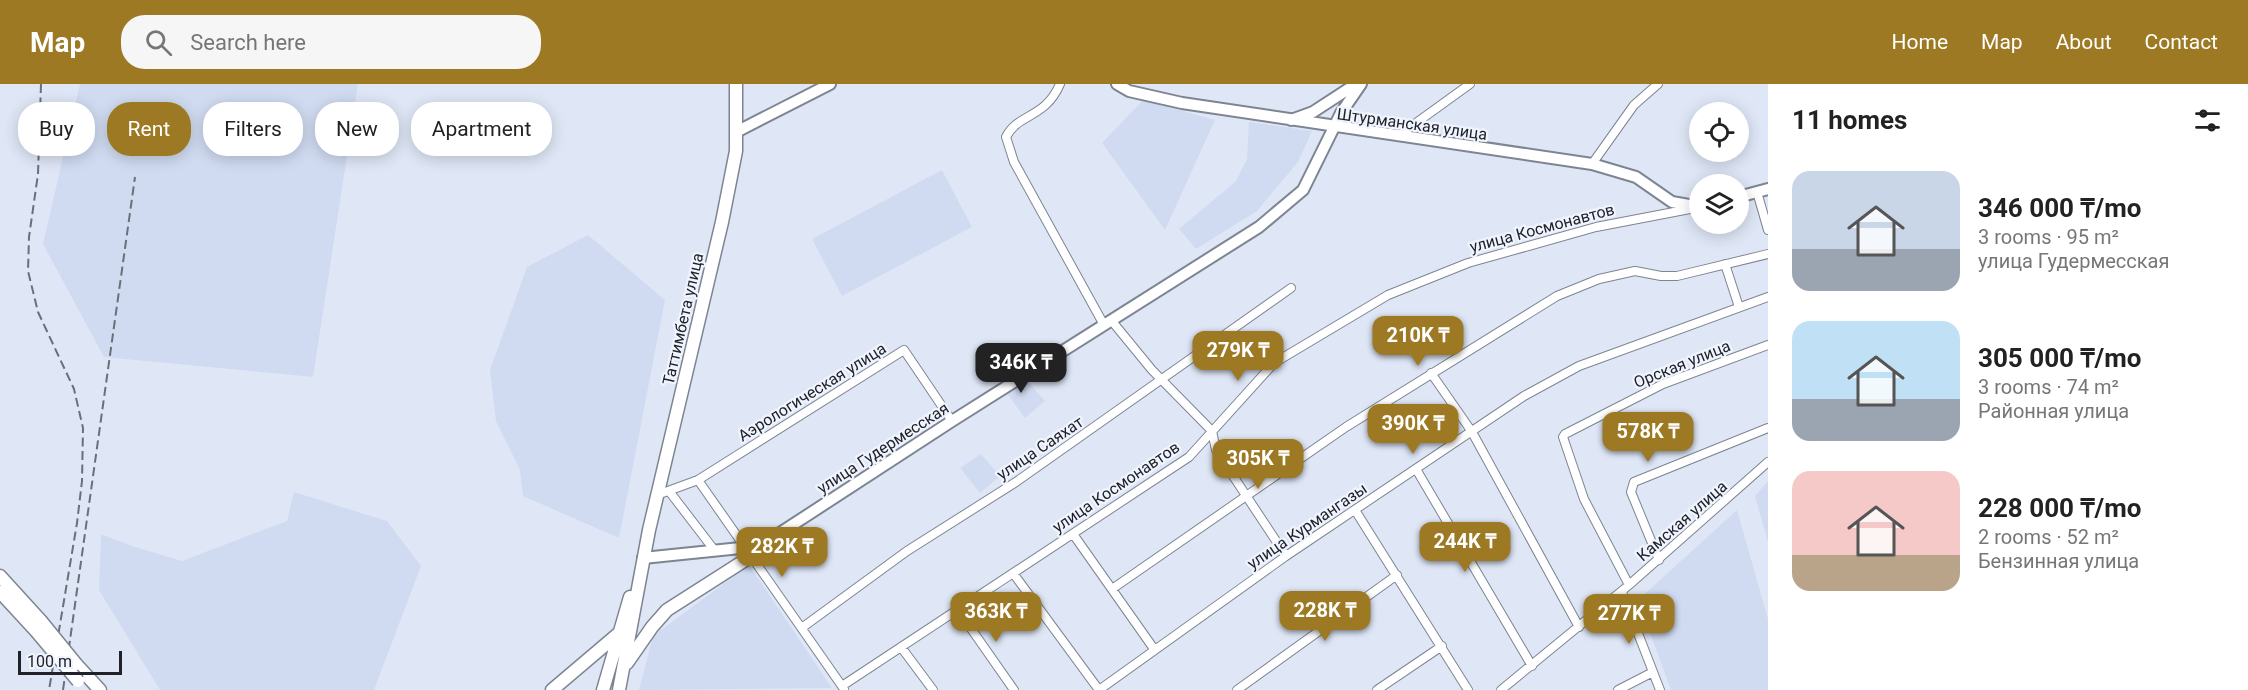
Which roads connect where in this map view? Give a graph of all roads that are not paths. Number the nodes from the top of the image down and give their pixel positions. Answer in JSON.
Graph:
{"nodes":[{"id":1,"x":736,"y":84,"type":"edge"},
{"id":2,"x":830,"y":84,"type":"edge"},
{"id":3,"x":1060,"y":84,"type":"edge"},
{"id":4,"x":1117,"y":84,"type":"edge"},
{"id":5,"x":1356,"y":84,"type":"edge"},
{"id":6,"x":1361,"y":84,"type":"edge"},
{"id":7,"x":1470,"y":84,"type":"edge"},
{"id":8,"x":1658,"y":84,"type":"edge"},
{"id":9,"x":1289,"y":120,"type":"junction"},
{"id":10,"x":1334,"y":127,"type":"junction"},
{"id":11,"x":738,"y":131,"type":"junction"},
{"id":12,"x":1398,"y":136,"type":"junction"},
{"id":13,"x":1592,"y":164,"type":"junction"},
{"id":14,"x":1763,"y":191,"type":"edge"},
{"id":15,"x":1689,"y":205,"type":"edge"},
{"id":16,"x":1689,"y":209,"type":"edge"},
{"id":17,"x":1768,"y":230,"type":"edge"},
{"id":18,"x":1768,"y":254,"type":"edge"},
{"id":19,"x":1725,"y":264,"type":"junction"},
{"id":20,"x":1291,"y":288,"type":"dead end"},
{"id":21,"x":1768,"y":297,"type":"edge"},
{"id":22,"x":1739,"y":307,"type":"junction"},
{"id":23,"x":1107,"y":323,"type":"junction"},
{"id":24,"x":1768,"y":345,"type":"edge"},
{"id":25,"x":1431,"y":374,"type":"junction"},
{"id":26,"x":1164,"y":379,"type":"junction"},
{"id":27,"x":952,"y":421,"type":"junction"},
{"id":28,"x":1768,"y":428,"type":"edge"},
{"id":29,"x":1212,"y":431,"type":"junction"},
{"id":30,"x":1472,"y":432,"type":"junction"},
{"id":31,"x":1768,"y":462,"type":"edge"},
{"id":32,"x":1416,"y":469,"type":"junction"},
{"id":33,"x":698,"y":480,"type":"junction"},
{"id":34,"x":669,"y":490,"type":"junction"},
{"id":35,"x":657,"y":495,"type":"junction"},
{"id":36,"x":1246,"y":495,"type":"junction"},
{"id":37,"x":1355,"y":510,"type":"junction"},
{"id":38,"x":1073,"y":534,"type":"junction"},
{"id":39,"x":760,"y":546,"type":"joint"},
{"id":40,"x":715,"y":551,"type":"junction"},
{"id":41,"x":747,"y":552,"type":"junction"},
{"id":42,"x":1286,"y":556,"type":"junction"},
{"id":43,"x":643,"y":558,"type":"junction"},
{"id":44,"x":1659,"y":560,"type":"junction"},
{"id":45,"x":1013,"y":573,"type":"junction"},
{"id":46,"x":1397,"y":575,"type":"junction"},
{"id":47,"x":0,"y":576,"type":"edge"},
{"id":48,"x":1629,"y":585,"type":"junction"},
{"id":49,"x":1112,"y":589,"type":"junction"},
{"id":50,"x":0,"y":592,"type":"edge"},
{"id":51,"x":1622,"y":592,"type":"junction"},
{"id":52,"x":958,"y":610,"type":"junction"},
{"id":53,"x":39,"y":626,"type":"junction"},
{"id":54,"x":803,"y":627,"type":"junction"},
{"id":55,"x":1579,"y":627,"type":"junction"},
{"id":56,"x":618,"y":633,"type":"junction"},
{"id":57,"x":1442,"y":646,"type":"junction"},
{"id":58,"x":901,"y":647,"type":"junction"},
{"id":59,"x":1154,"y":649,"type":"junction"},
{"id":60,"x":624,"y":666,"type":"junction"},
{"id":61,"x":1532,"y":666,"type":"junction"},
{"id":62,"x":1653,"y":672,"type":"junction"},
{"id":63,"x":82,"y":686,"type":"edge"},
{"id":64,"x":844,"y":688,"type":"edge"},
{"id":65,"x":100,"y":690,"type":"edge"},
{"id":66,"x":552,"y":690,"type":"edge"},
{"id":67,"x":603,"y":690,"type":"edge"},
{"id":68,"x":619,"y":690,"type":"edge"},
{"id":69,"x":933,"y":690,"type":"edge"},
{"id":70,"x":1014,"y":690,"type":"edge"},
{"id":71,"x":1099,"y":690,"type":"edge"},
{"id":72,"x":1237,"y":690,"type":"edge"},
{"id":73,"x":1377,"y":690,"type":"edge"},
{"id":74,"x":1468,"y":690,"type":"edge"},
{"id":75,"x":1501,"y":690,"type":"edge"},
{"id":76,"x":1618,"y":690,"type":"edge"},
{"id":77,"x":1660,"y":690,"type":"edge"}],
"edges":[{"from":1,"to":11,"type":"main road","name":"Таттимбета улица"},
{"from":2,"to":11,"type":"main road"},
{"from":3,"to":23,"type":"street"},
{"from":4,"to":9,"type":"main road","name":"Штурманская улица"},
{"from":5,"to":9,"type":"main road"},
{"from":6,"to":10,"type":"main road","name":"улица Гудермесская"},
{"from":7,"to":12,"type":"street"},
{"from":8,"to":13,"type":"street"},
{"from":9,"to":10,"type":"main road","name":"Штурманская улица"},
{"from":10,"to":12,"type":"main road","name":"Штурманская улица"},
{"from":10,"to":23,"type":"main road","name":"улица Гудермесская"},
{"from":11,"to":35,"type":"main road","name":"Таттимбета улица"},
{"from":12,"to":13,"type":"main road","name":"Штурманская улица"},
{"from":13,"to":15,"type":"main road","name":"Штурманская улица"},
{"from":14,"to":17,"type":"street"},
{"from":16,"to":29,"type":"street","name":"улица Космонавтов"},
{"from":18,"to":19,"type":"street"},
{"from":19,"to":22,"type":"street"},
{"from":19,"to":25,"type":"street"},
{"from":20,"to":26,"type":"street","name":"улица Саяхат"},
{"from":21,"to":22,"type":"street","name":"улица Курмангазы"},
{"from":22,"to":30,"type":"street","name":"улица Курмангазы"},
{"from":23,"to":26,"type":"street"},
{"from":23,"to":27,"type":"main road","name":"улица Гудермесская"},
{"from":24,"to":48,"type":"street","name":"Орская улица"},
{"from":25,"to":30,"type":"street"},
{"from":25,"to":36,"type":"street"},
{"from":26,"to":29,"type":"street"},
{"from":26,"to":54,"type":"street","name":"улица Саяхат"},
{"from":27,"to":33,"type":"street","name":"Аэрологическая улица"},
{"from":27,"to":39,"type":"main road","name":"улица Гудермесская"},
{"from":28,"to":44,"type":"street"},
{"from":29,"to":36,"type":"street"},
{"from":29,"to":38,"type":"street","name":"улица Космонавтов"},
{"from":30,"to":32,"type":"street","name":"улица Курмангазы"},
{"from":30,"to":55,"type":"street"},
{"from":31,"to":44,"type":"street","name":"Камская улица"},
{"from":32,"to":37,"type":"street","name":"улица Курмангазы"},
{"from":32,"to":61,"type":"street"},
{"from":33,"to":34,"type":"street","name":"Аэрологическая улица"},
{"from":33,"to":41,"type":"street"},
{"from":34,"to":35,"type":"street","name":"Аэрологическая улица"},
{"from":34,"to":40,"type":"street"},
{"from":35,"to":43,"type":"main road","name":"Таттимбета улица"},
{"from":36,"to":42,"type":"street"},
{"from":36,"to":49,"type":"street"},
{"from":37,"to":42,"type":"street","name":"улица Курмангазы"},
{"from":37,"to":46,"type":"street"},
{"from":38,"to":45,"type":"street","name":"улица Космонавтов"},
{"from":38,"to":49,"type":"street"},
{"from":39,"to":41,"type":"main road"},
{"from":40,"to":41,"type":"main road"},
{"from":40,"to":43,"type":"main road"},
{"from":41,"to":54,"type":"street"},
{"from":41,"to":60,"type":"main road"},
{"from":42,"to":59,"type":"street","name":"улица Курмангазы"},
{"from":43,"to":56,"type":"main road"},
{"from":43,"to":60,"type":"main road"},
{"from":44,"to":48,"type":"street","name":"Камская улица"},
{"from":45,"to":52,"type":"street","name":"улица Космонавтов"},
{"from":45,"to":71,"type":"street"},
{"from":46,"to":57,"type":"street"},
{"from":46,"to":72,"type":"street"},
{"from":47,"to":53,"type":"main road"},
{"from":48,"to":51,"type":"street","name":"Камская улица"},
{"from":49,"to":59,"type":"street"},
{"from":50,"to":53,"type":"main road"},
{"from":51,"to":55,"type":"street","name":"Камская улица"},
{"from":51,"to":62,"type":"street"},
{"from":52,"to":58,"type":"street","name":"улица Космонавтов"},
{"from":52,"to":70,"type":"street"},
{"from":53,"to":63,"type":"main road","bridge":true},
{"from":53,"to":65,"type":"main road","bridge":true},
{"from":54,"to":64,"type":"street"},
{"from":55,"to":61,"type":"street","name":"Камская улица"},
{"from":56,"to":66,"type":"main road"},
{"from":56,"to":67,"type":"main road"},
{"from":57,"to":73,"type":"street"},
{"from":57,"to":74,"type":"street"},
{"from":58,"to":64,"type":"street","name":"улица Космонавтов"},
{"from":58,"to":69,"type":"street"},
{"from":59,"to":71,"type":"street","name":"улица Курмангазы"},
{"from":60,"to":68,"type":"main road"},
{"from":61,"to":75,"type":"street","name":"Камская улица"},
{"from":62,"to":76,"type":"street"},
{"from":62,"to":77,"type":"street"}]}
